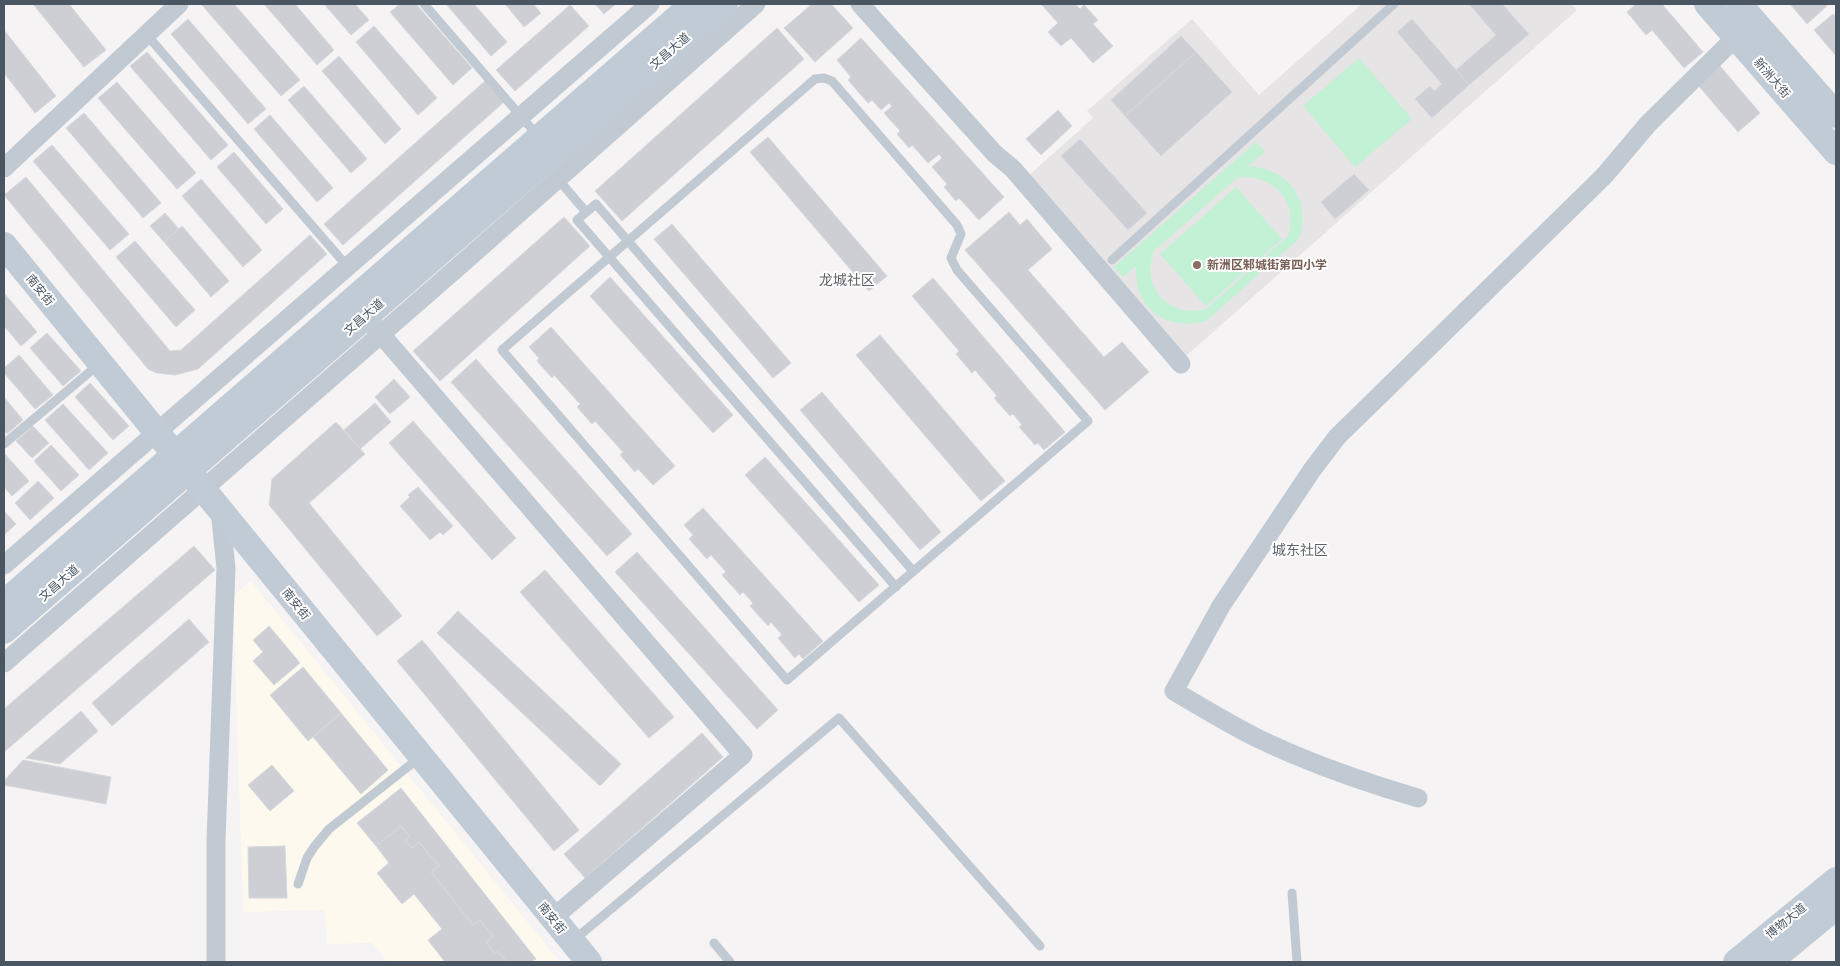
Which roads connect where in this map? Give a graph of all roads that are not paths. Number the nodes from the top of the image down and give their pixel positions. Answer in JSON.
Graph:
{"nodes":[{"id":1,"x":179,"y":4,"type":"edge"},
{"id":2,"x":424,"y":4,"type":"edge"},
{"id":3,"x":650,"y":4,"type":"edge"},
{"id":4,"x":694,"y":4,"type":"edge"},
{"id":5,"x":725,"y":4,"type":"edge"},
{"id":6,"x":756,"y":4,"type":"edge"},
{"id":7,"x":860,"y":4,"type":"edge"},
{"id":8,"x":1394,"y":4,"type":"edge"},
{"id":9,"x":1707,"y":4,"type":"edge"},
{"id":10,"x":1739,"y":4,"type":"edge"},
{"id":11,"x":146,"y":34,"type":"junction"},
{"id":12,"x":1736,"y":37,"type":"junction"},
{"id":13,"x":1836,"y":115,"type":"edge"},
{"id":14,"x":520,"y":116,"type":"junction"},
{"id":15,"x":1836,"y":152,"type":"edge"},
{"id":16,"x":548,"y":164,"type":"junction"},
{"id":17,"x":4,"y":168,"type":"edge"},
{"id":18,"x":586,"y":212,"type":"junction"},
{"id":19,"x":628,"y":241,"type":"junction"},
{"id":20,"x":4,"y":245,"type":"edge"},
{"id":21,"x":610,"y":257,"type":"junction"},
{"id":22,"x":1112,"y":260,"type":"dead end"},
{"id":23,"x":347,"y":266,"type":"junction"},
{"id":24,"x":373,"y":325,"type":"junction"},
{"id":25,"x":100,"y":364,"type":"junction"},
{"id":26,"x":1181,"y":364,"type":"dead end"},
{"id":27,"x":156,"y":432,"type":"junction"},
{"id":28,"x":4,"y":444,"type":"edge"},
{"id":29,"x":189,"y":472,"type":"junction"},
{"id":30,"x":220,"y":510,"type":"junction"},
{"id":31,"x":4,"y":565,"type":"edge"},
{"id":32,"x":914,"y":571,"type":"junction"},
{"id":33,"x":896,"y":587,"type":"junction"},
{"id":34,"x":4,"y":603,"type":"edge"},
{"id":35,"x":4,"y":630,"type":"edge"},
{"id":36,"x":4,"y":663,"type":"edge"},
{"id":37,"x":421,"y":757,"type":"junction"},
{"id":38,"x":1418,"y":798,"type":"dead end"},
{"id":39,"x":1836,"y":880,"type":"edge"},
{"id":40,"x":298,"y":884,"type":"dead end"},
{"id":41,"x":1292,"y":893,"type":"dead end"},
{"id":42,"x":1836,"y":907,"type":"edge"},
{"id":43,"x":553,"y":918,"type":"junction"},
{"id":44,"x":572,"y":942,"type":"junction"},
{"id":45,"x":714,"y":943,"type":"dead end"},
{"id":46,"x":1040,"y":946,"type":"dead end"},
{"id":47,"x":216,"y":962,"type":"edge"},
{"id":48,"x":589,"y":962,"type":"edge"},
{"id":49,"x":730,"y":962,"type":"edge"},
{"id":50,"x":1297,"y":962,"type":"edge"},
{"id":51,"x":1736,"y":962,"type":"edge"},
{"id":52,"x":1769,"y":962,"type":"edge"}],
"edges":[{"from":1,"to":11,"type":"street"},
{"from":2,"to":14,"type":"lane"},
{"from":3,"to":14,"type":"street"},
{"from":4,"to":16,"type":"main road","name":"文昌大道"},
{"from":5,"to":16,"type":"main road","name":"文昌大道"},
{"from":6,"to":16,"type":"street"},
{"from":7,"to":26,"type":"street"},
{"from":8,"to":22,"type":"lane"},
{"from":9,"to":12,"type":"main road","name":"新洲大街"},
{"from":10,"to":13,"type":"main road","name":"新洲大街"},
{"from":11,"to":17,"type":"street"},
{"from":11,"to":23,"type":"lane"},
{"from":12,"to":15,"type":"main road","name":"新洲大街"},
{"from":12,"to":38,"type":"street"},
{"from":14,"to":16,"type":"lane"},
{"from":14,"to":23,"type":"street"},
{"from":16,"to":18,"type":"lane"},
{"from":16,"to":24,"type":"main road","name":"文昌大道"},
{"from":16,"to":29,"type":"main road","name":"文昌大道"},
{"from":18,"to":19,"type":"lane"},
{"from":18,"to":21,"type":"lane"},
{"from":19,"to":21,"type":"lane"},
{"from":19,"to":32,"type":"lane"},
{"from":19,"to":32,"type":"lane"},
{"from":20,"to":25,"type":"main road","name":"南安街"},
{"from":21,"to":33,"type":"lane"},
{"from":21,"to":33,"type":"lane"},
{"from":23,"to":27,"type":"street"},
{"from":24,"to":29,"type":"main road","name":"文昌大道"},
{"from":24,"to":43,"type":"street"},
{"from":25,"to":27,"type":"main road","name":"南安街"},
{"from":25,"to":28,"type":"lane"},
{"from":27,"to":29,"type":"main road","name":"南安街"},
{"from":27,"to":31,"type":"street"},
{"from":29,"to":30,"type":"main road","name":"南安街"},
{"from":29,"to":34,"type":"main road","name":"文昌大道"},
{"from":29,"to":35,"type":"main road","name":"文昌大道"},
{"from":29,"to":36,"type":"street"},
{"from":30,"to":37,"type":"main road","name":"南安街"},
{"from":30,"to":47,"type":"street"},
{"from":32,"to":33,"type":"lane"},
{"from":37,"to":40,"type":"lane"},
{"from":37,"to":43,"type":"main road","name":"南安街"},
{"from":39,"to":51,"type":"main road","name":"博物大道"},
{"from":41,"to":50,"type":"lane"},
{"from":42,"to":52,"type":"main road","name":"博物大道"},
{"from":43,"to":44,"type":"main road","name":"南安街"},
{"from":44,"to":46,"type":"lane"},
{"from":44,"to":48,"type":"main road","name":"南安街"},
{"from":45,"to":49,"type":"lane"}]}
